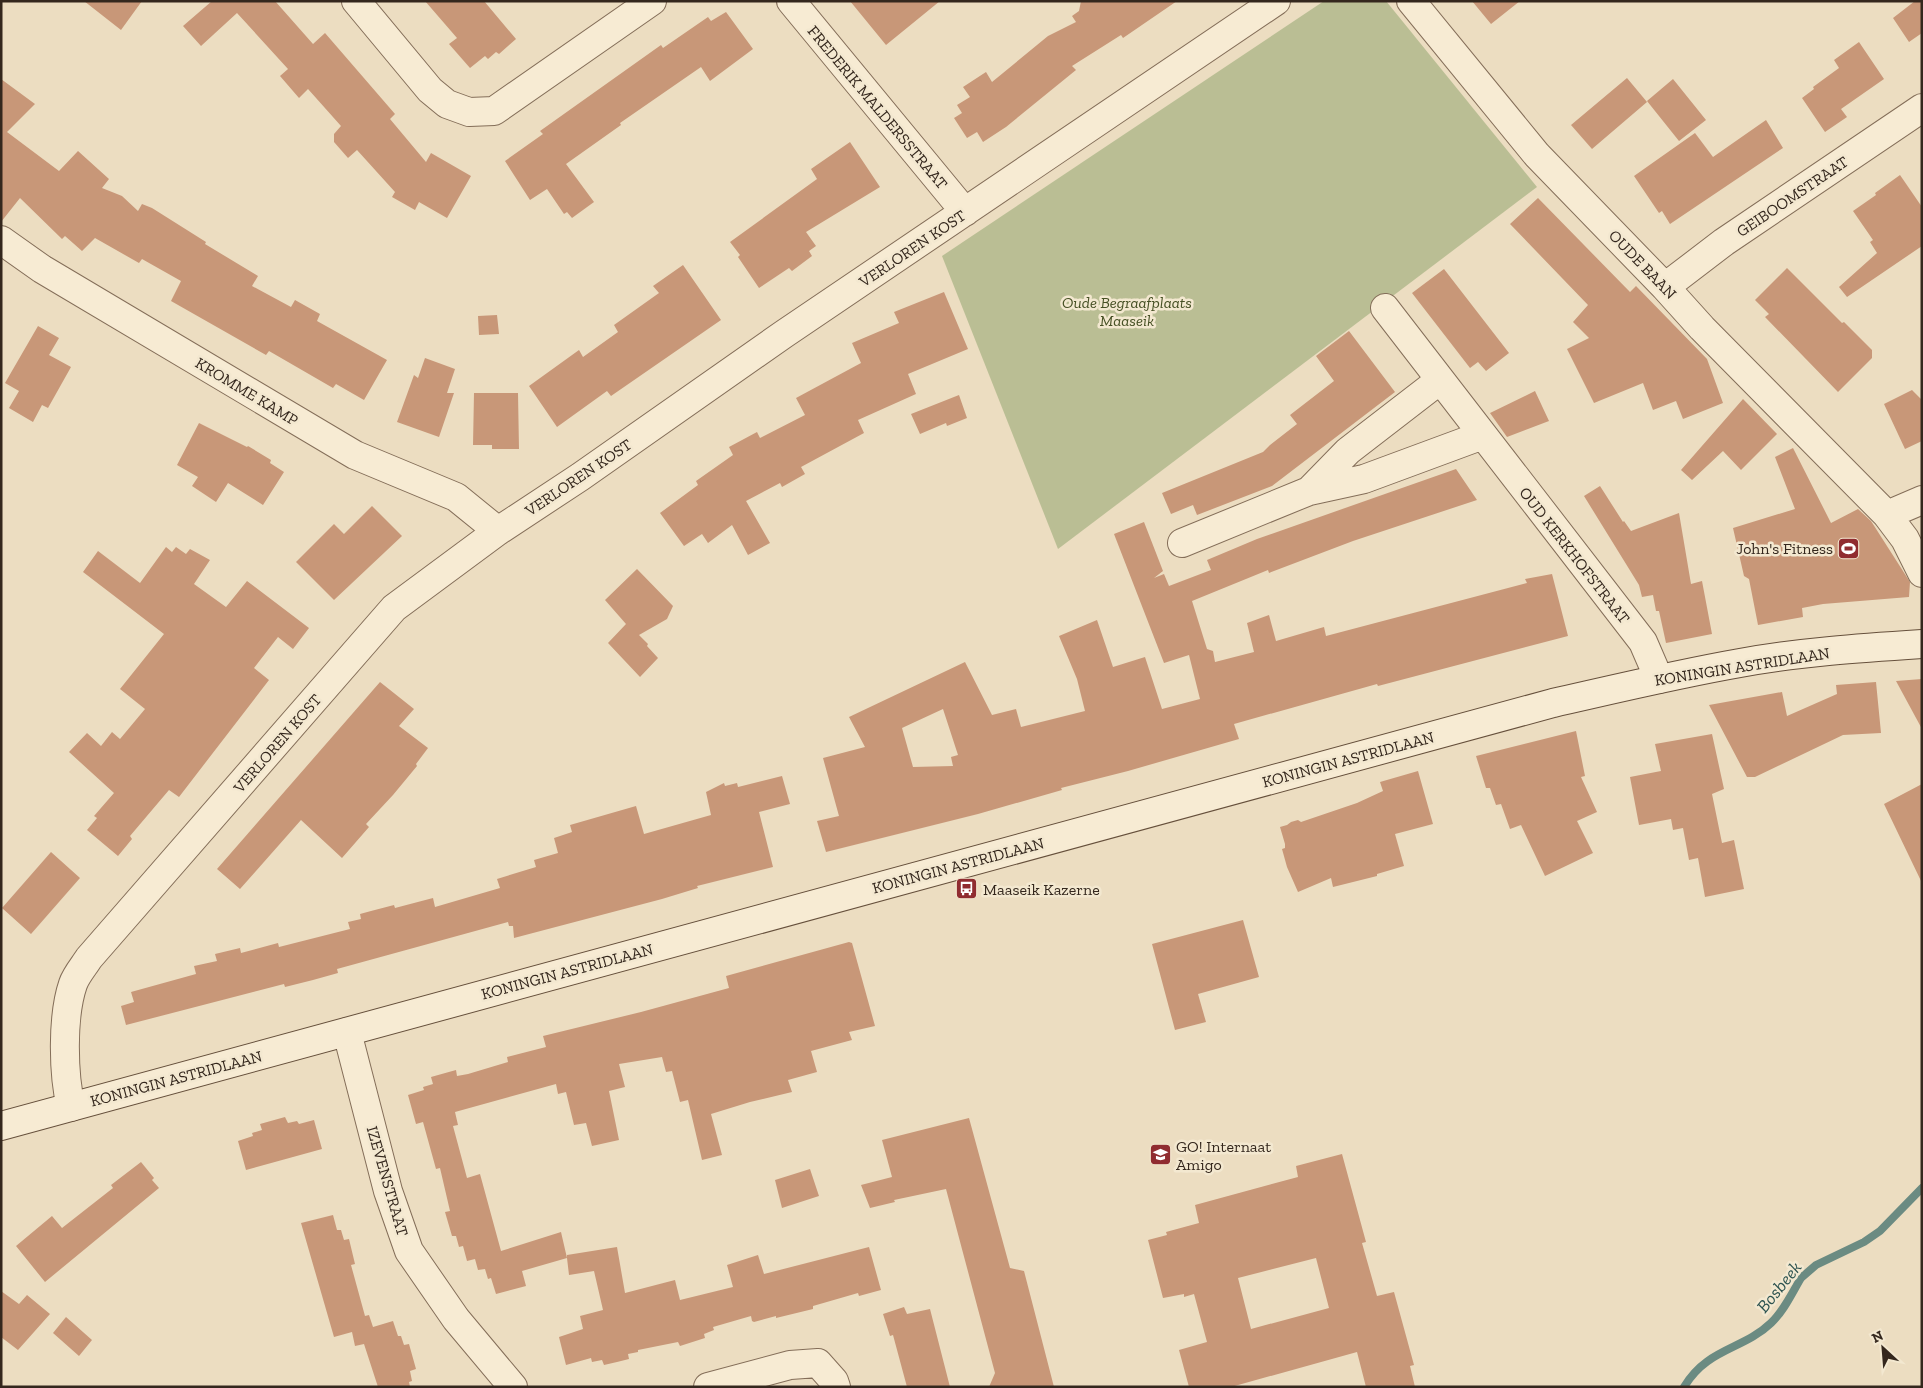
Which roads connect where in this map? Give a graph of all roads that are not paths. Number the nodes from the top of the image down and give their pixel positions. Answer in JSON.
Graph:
{"nodes":[{"id":1,"x":356,"y":1,"type":"edge"},
{"id":2,"x":652,"y":1,"type":"edge"},
{"id":3,"x":791,"y":1,"type":"edge"},
{"id":4,"x":1276,"y":1,"type":"edge"},
{"id":5,"x":1411,"y":1,"type":"edge"},
{"id":6,"x":1922,"y":108,"type":"edge"},
{"id":7,"x":965,"y":212,"type":"junction"},
{"id":8,"x":1,"y":240,"type":"edge"},
{"id":9,"x":1665,"y":287,"type":"junction"},
{"id":10,"x":1385,"y":308,"type":"dead end"},
{"id":11,"x":1440,"y":380,"type":"junction"},
{"id":12,"x":1483,"y":436,"type":"junction"},
{"id":13,"x":1309,"y":491,"type":"junction"},
{"id":14,"x":1922,"y":500,"type":"edge"},
{"id":15,"x":1888,"y":515,"type":"junction"},
{"id":16,"x":498,"y":531,"type":"junction"},
{"id":17,"x":1182,"y":544,"type":"dead end"},
{"id":18,"x":1922,"y":572,"type":"edge"},
{"id":19,"x":1922,"y":644,"type":"edge"},
{"id":20,"x":1658,"y":679,"type":"junction"},
{"id":21,"x":348,"y":1032,"type":"junction"},
{"id":22,"x":70,"y":1107,"type":"junction"},
{"id":23,"x":1,"y":1126,"type":"edge"},
{"id":24,"x":513,"y":1387,"type":"edge"},
{"id":25,"x":708,"y":1387,"type":"edge"},
{"id":26,"x":836,"y":1387,"type":"edge"}],
"edges":[{"from":1,"to":2,"type":"street"},
{"from":3,"to":7,"type":"street","name":"FREDERIK MALDERSSTRAAT"},
{"from":4,"to":7,"type":"street","name":"VERLOREN KOST"},
{"from":5,"to":9,"type":"street","name":"OUDE BAAN"},
{"from":6,"to":9,"type":"street","name":"GEIBOOMSTRAAT"},
{"from":7,"to":16,"type":"street","name":"VERLOREN KOST"},
{"from":8,"to":16,"type":"street","name":"KROMME KAMP"},
{"from":9,"to":15,"type":"street","name":"OUDE BAAN"},
{"from":10,"to":11,"type":"street","name":"OUD KERKHOFSTRAAT"},
{"from":11,"to":12,"type":"street","name":"OUD KERKHOFSTRAAT"},
{"from":11,"to":13,"type":"street"},
{"from":12,"to":13,"type":"street"},
{"from":12,"to":20,"type":"street","name":"OUD KERKHOFSTRAAT"},
{"from":13,"to":17,"type":"street"},
{"from":14,"to":15,"type":"street"},
{"from":15,"to":18,"type":"street","name":"OUDE BAAN"},
{"from":16,"to":22,"type":"street","name":"VERLOREN KOST"},
{"from":19,"to":20,"type":"street","name":"KONINGIN ASTRIDLAAN"},
{"from":20,"to":21,"type":"street","name":"KONINGIN ASTRIDLAAN"},
{"from":21,"to":22,"type":"street","name":"KONINGIN ASTRIDLAAN"},
{"from":21,"to":24,"type":"street","name":"IZEVENSTRAAT"},
{"from":22,"to":23,"type":"street","name":"KONINGIN ASTRIDLAAN"},
{"from":25,"to":26,"type":"street"}]}
